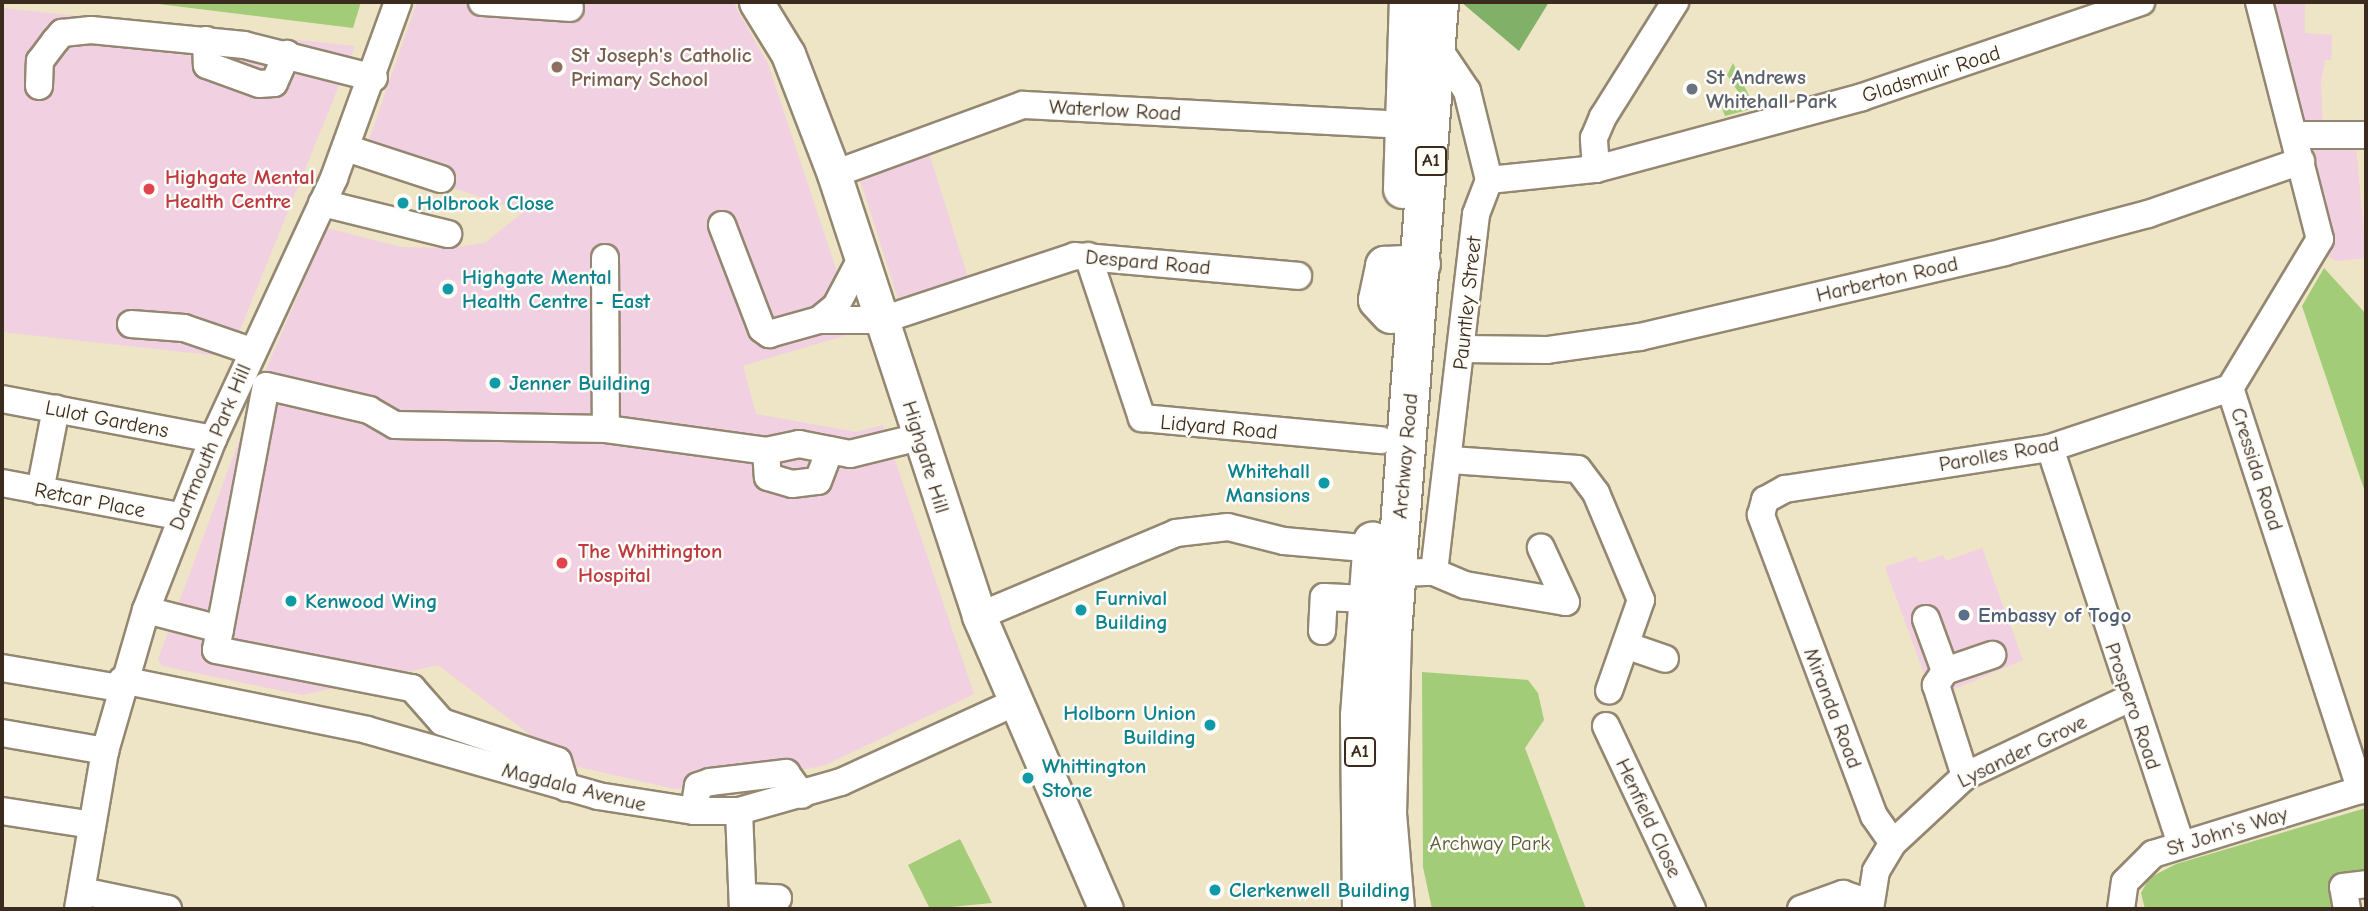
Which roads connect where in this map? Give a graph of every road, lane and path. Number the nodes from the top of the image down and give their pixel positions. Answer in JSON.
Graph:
{"nodes":[{"id":1,"x":398,"y":2,"type":"edge"},
{"id":2,"x":482,"y":2,"type":"edge"},
{"id":3,"x":756,"y":2,"type":"edge"},
{"id":4,"x":1409,"y":2,"type":"edge"},
{"id":5,"x":1439,"y":2,"type":"edge"},
{"id":6,"x":1675,"y":2,"type":"edge"},
{"id":7,"x":2141,"y":2,"type":"edge"},
{"id":8,"x":2259,"y":2,"type":"edge"},
{"id":9,"x":570,"y":8,"type":"dead end"},
{"id":10,"x":206,"y":40,"type":"junction"},
{"id":11,"x":1438,"y":48,"type":"junction"},
{"id":12,"x":287,"y":54,"type":"junction"},
{"id":13,"x":374,"y":78,"type":"junction"},
{"id":14,"x":39,"y":86,"type":"dead end"},
{"id":15,"x":1406,"y":125,"type":"junction"},
{"id":16,"x":2366,"y":135,"type":"edge"},
{"id":17,"x":346,"y":148,"type":"junction"},
{"id":18,"x":2298,"y":148,"type":"junction"},
{"id":19,"x":1596,"y":169,"type":"junction"},
{"id":20,"x":834,"y":174,"type":"junction"},
{"id":21,"x":441,"y":179,"type":"dead end"},
{"id":22,"x":1489,"y":180,"type":"junction"},
{"id":23,"x":322,"y":203,"type":"junction"},
{"id":24,"x":722,"y":225,"type":"dead end"},
{"id":25,"x":448,"y":234,"type":"dead end"},
{"id":26,"x":1088,"y":256,"type":"junction"},
{"id":27,"x":862,"y":257,"type":"junction"},
{"id":28,"x":606,"y":258,"type":"dead end"},
{"id":29,"x":1410,"y":263,"type":"junction"},
{"id":30,"x":1298,"y":276,"type":"dead end"},
{"id":31,"x":819,"y":320,"type":"junction"},
{"id":32,"x":883,"y":320,"type":"junction"},
{"id":33,"x":131,"y":324,"type":"dead end"},
{"id":34,"x":1463,"y":349,"type":"junction"},
{"id":35,"x":251,"y":351,"type":"junction"},
{"id":36,"x":2230,"y":388,"type":"junction"},
{"id":37,"x":2,"y":399,"type":"edge"},
{"id":38,"x":56,"y":409,"type":"junction"},
{"id":39,"x":606,"y":429,"type":"junction"},
{"id":40,"x":919,"y":437,"type":"junction"},
{"id":41,"x":213,"y":439,"type":"junction"},
{"id":42,"x":1381,"y":440,"type":"junction"},
{"id":43,"x":2050,"y":448,"type":"junction"},
{"id":44,"x":830,"y":450,"type":"junction"},
{"id":45,"x":766,"y":452,"type":"junction"},
{"id":46,"x":1451,"y":460,"type":"junction"},
{"id":47,"x":2,"y":484,"type":"edge"},
{"id":48,"x":40,"y":491,"type":"junction"},
{"id":49,"x":1765,"y":500,"type":"joint"},
{"id":50,"x":179,"y":516,"type":"junction"},
{"id":51,"x":1541,"y":548,"type":"dead end"},
{"id":52,"x":1385,"y":561,"type":"junction"},
{"id":53,"x":1434,"y":572,"type":"junction"},
{"id":54,"x":1367,"y":600,"type":"junction"},
{"id":55,"x":146,"y":610,"type":"junction"},
{"id":56,"x":979,"y":617,"type":"junction"},
{"id":57,"x":1926,"y":619,"type":"dead end"},
{"id":58,"x":220,"y":629,"type":"junction"},
{"id":59,"x":1322,"y":631,"type":"dead end"},
{"id":60,"x":1628,"y":646,"type":"junction"},
{"id":61,"x":1992,"y":655,"type":"dead end"},
{"id":62,"x":1665,"y":659,"type":"dead end"},
{"id":63,"x":2,"y":668,"type":"edge"},
{"id":64,"x":1945,"y":671,"type":"junction"},
{"id":65,"x":121,"y":684,"type":"junction"},
{"id":66,"x":1609,"y":691,"type":"dead end"},
{"id":67,"x":2128,"y":699,"type":"junction"},
{"id":68,"x":1016,"y":702,"type":"junction"},
{"id":69,"x":1606,"y":726,"type":"dead end"},
{"id":70,"x":2,"y":733,"type":"edge"},
{"id":71,"x":105,"y":751,"type":"junction"},
{"id":72,"x":1965,"y":776,"type":"junction"},
{"id":73,"x":566,"y":788,"type":"junction"},
{"id":74,"x":2364,"y":789,"type":"edge"},
{"id":75,"x":802,"y":794,"type":"junction"},
{"id":76,"x":2,"y":811,"type":"edge"},
{"id":77,"x":694,"y":811,"type":"junction"},
{"id":78,"x":739,"y":811,"type":"junction"},
{"id":79,"x":92,"y":825,"type":"junction"},
{"id":80,"x":1893,"y":843,"type":"junction"},
{"id":81,"x":2181,"y":843,"type":"junction"},
{"id":82,"x":2366,"y":884,"type":"edge"},
{"id":83,"x":778,"y":898,"type":"dead end"},
{"id":84,"x":80,"y":900,"type":"edge"},
{"id":85,"x":743,"y":903,"type":"edge"},
{"id":86,"x":1870,"y":906,"type":"edge"},
{"id":87,"x":159,"y":907,"type":"edge"},
{"id":88,"x":1106,"y":909,"type":"edge"},
{"id":89,"x":1362,"y":909,"type":"edge"},
{"id":90,"x":1395,"y":909,"type":"edge"},
{"id":91,"x":1692,"y":909,"type":"edge"},
{"id":92,"x":1801,"y":909,"type":"edge"},
{"id":93,"x":2121,"y":909,"type":"edge"},
{"id":94,"x":2347,"y":909,"type":"edge"}],
"edges":[{"from":1,"to":13,"type":"street","name":"Dartmouth Park Hill"},
{"from":2,"to":9,"type":"street"},
{"from":3,"to":20,"type":"main road","name":"Highgate Hill"},
{"from":4,"to":15,"type":"highway","name":"Archway Road","number":"A1"},
{"from":5,"to":11,"type":"highway","name":"Archway Road","number":"A1"},
{"from":6,"to":19,"type":"street"},
{"from":7,"to":19,"type":"street","name":"Gladsmuir Road"},
{"from":8,"to":18,"type":"street","name":"Cressida Road"},
{"from":10,"to":12,"type":"street"},
{"from":10,"to":12,"type":"street"},
{"from":10,"to":14,"type":"street"},
{"from":11,"to":22,"type":"street"},
{"from":11,"to":29,"type":"highway","name":"Archway Road","number":"A1"},
{"from":12,"to":13,"type":"street"},
{"from":13,"to":17,"type":"street","name":"Dartmouth Park Hill"},
{"from":15,"to":20,"type":"street","name":"Waterlow Road"},
{"from":15,"to":29,"type":"highway","name":"Archway Road","number":"A1"},
{"from":16,"to":18,"type":"street","name":"Harberton Road"},
{"from":17,"to":21,"type":"street"},
{"from":17,"to":23,"type":"street","name":"Dartmouth Park Hill"},
{"from":18,"to":34,"type":"street","name":"Harberton Road"},
{"from":18,"to":36,"type":"street","name":"Cressida Road"},
{"from":19,"to":22,"type":"street","name":"Gladsmuir Road"},
{"from":20,"to":27,"type":"main road","name":"Highgate Hill"},
{"from":22,"to":34,"type":"street","name":"Pauntley Street"},
{"from":23,"to":25,"type":"street"},
{"from":23,"to":35,"type":"street","name":"Dartmouth Park Hill"},
{"from":24,"to":31,"type":"street","name":"Despard Road"},
{"from":26,"to":30,"type":"street","name":"Despard Road"},
{"from":26,"to":32,"type":"street","name":"Despard Road"},
{"from":26,"to":42,"type":"street","name":"Lidyard Road"},
{"from":27,"to":31,"type":"street"},
{"from":27,"to":32,"type":"main road","name":"Highgate Hill"},
{"from":28,"to":39,"type":"street"},
{"from":29,"to":42,"type":"highway","name":"Archway Road","number":"A1"},
{"from":29,"to":52,"type":"highway","name":"Archway Road","number":"A1"},
{"from":31,"to":32,"type":"street","name":"Despard Road"},
{"from":32,"to":40,"type":"main road","name":"Highgate Hill"},
{"from":33,"to":35,"type":"street"},
{"from":34,"to":46,"type":"street","name":"Pauntley Street"},
{"from":35,"to":41,"type":"street","name":"Dartmouth Park Hill"},
{"from":36,"to":43,"type":"street","name":"Parolles Road"},
{"from":36,"to":74,"type":"street","name":"Cressida Road"},
{"from":37,"to":38,"type":"street","name":"Lulot Gardens"},
{"from":38,"to":41,"type":"street","name":"Lulot Gardens"},
{"from":38,"to":48,"type":"street"},
{"from":39,"to":45,"type":"street"},
{"from":39,"to":58,"type":"street"},
{"from":40,"to":44,"type":"street"},
{"from":40,"to":56,"type":"main road","name":"Highgate Hill"},
{"from":41,"to":50,"type":"street","name":"Dartmouth Park Hill"},
{"from":42,"to":52,"type":"highway","name":"Archway Road","number":"A1"},
{"from":43,"to":49,"type":"street","name":"Parolles Road"},
{"from":43,"to":67,"type":"street","name":"Prospero Road"},
{"from":44,"to":45,"type":"street"},
{"from":44,"to":45,"type":"street"},
{"from":46,"to":53,"type":"street","name":"Pauntley Street"},
{"from":46,"to":60,"type":"street"},
{"from":47,"to":48,"type":"street","name":"Retcar Place"},
{"from":48,"to":50,"type":"street","name":"Retcar Place"},
{"from":49,"to":80,"type":"street","name":"Miranda Road"},
{"from":50,"to":55,"type":"street","name":"Dartmouth Park Hill"},
{"from":51,"to":53,"type":"street"},
{"from":52,"to":53,"type":"street"},
{"from":52,"to":54,"type":"highway","name":"Archway Road","number":"A1"},
{"from":52,"to":56,"type":"street"},
{"from":52,"to":90,"type":"highway","name":"Archway Road","number":"A1"},
{"from":54,"to":59,"type":"street"},
{"from":54,"to":89,"type":"highway","name":"Archway Road","number":"A1"},
{"from":55,"to":58,"type":"street"},
{"from":55,"to":65,"type":"street","name":"Dartmouth Park Hill"},
{"from":56,"to":68,"type":"main road","name":"Highgate Hill"},
{"from":57,"to":64,"type":"street"},
{"from":58,"to":73,"type":"street"},
{"from":60,"to":62,"type":"street"},
{"from":60,"to":66,"type":"street"},
{"from":61,"to":64,"type":"street"},
{"from":63,"to":65,"type":"street","name":"Magdala Avenue"},
{"from":64,"to":72,"type":"street"},
{"from":65,"to":71,"type":"street","name":"Dartmouth Park Hill"},
{"from":65,"to":73,"type":"street","name":"Magdala Avenue"},
{"from":67,"to":72,"type":"street","name":"Lysander Grove"},
{"from":67,"to":81,"type":"street","name":"Prospero Road"},
{"from":68,"to":75,"type":"street","name":"Magdala Avenue"},
{"from":68,"to":88,"type":"main road","name":"Highgate Hill"},
{"from":69,"to":91,"type":"street","name":"Henfield Close"},
{"from":70,"to":71,"type":"street"},
{"from":71,"to":79,"type":"street","name":"Dartmouth Park Hill"},
{"from":72,"to":80,"type":"street","name":"Lysander Grove"},
{"from":73,"to":77,"type":"street","name":"Magdala Avenue"},
{"from":74,"to":81,"type":"street","name":"St John's Way"},
{"from":75,"to":77,"type":"street"},
{"from":75,"to":78,"type":"street","name":"Magdala Avenue"},
{"from":76,"to":79,"type":"street"},
{"from":77,"to":78,"type":"street","name":"Magdala Avenue"},
{"from":78,"to":85,"type":"street"},
{"from":79,"to":84,"type":"street","name":"Dartmouth Park Hill"},
{"from":80,"to":86,"type":"street"},
{"from":81,"to":93,"type":"street","name":"St John's Way"},
{"from":82,"to":94,"type":"street"},
{"from":83,"to":85,"type":"street"},
{"from":84,"to":87,"type":"street"},
{"from":86,"to":92,"type":"street"}]}
